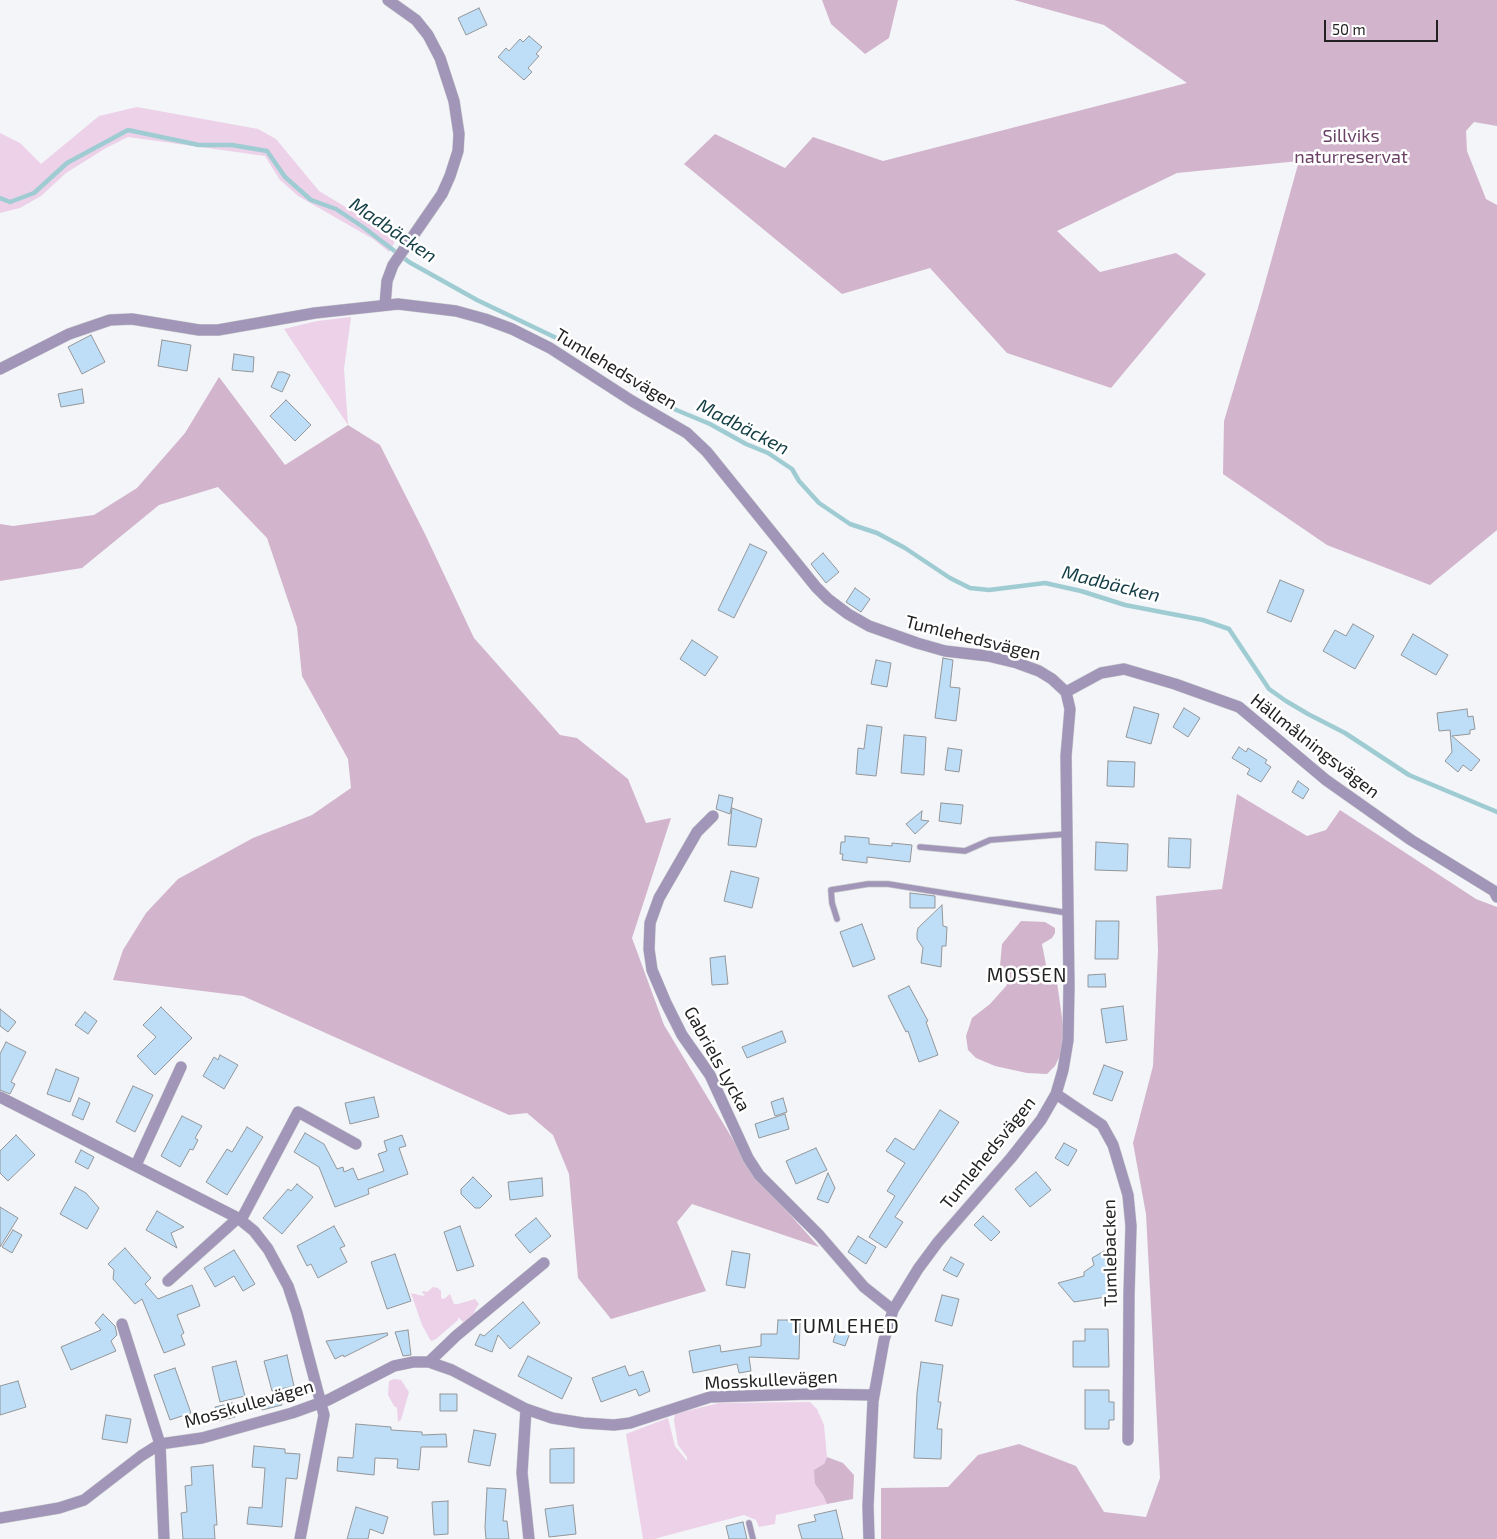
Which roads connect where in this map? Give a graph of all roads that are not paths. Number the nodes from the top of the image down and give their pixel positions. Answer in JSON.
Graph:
{"nodes":[{"id":1,"x":388,"y":0,"type":"edge"},
{"id":2,"x":385,"y":305,"type":"junction"},
{"id":3,"x":0,"y":369,"type":"edge"},
{"id":4,"x":1066,"y":692,"type":"junction"},
{"id":5,"x":712,"y":816,"type":"dead end"},
{"id":6,"x":1067,"y":834,"type":"junction"},
{"id":7,"x":920,"y":847,"type":"dead end"},
{"id":8,"x":1497,"y":897,"type":"edge"},
{"id":9,"x":1068,"y":913,"type":"junction"},
{"id":10,"x":836,"y":919,"type":"dead end"},
{"id":11,"x":181,"y":1067,"type":"dead end"},
{"id":12,"x":1056,"y":1094,"type":"junction"},
{"id":13,"x":0,"y":1096,"type":"edge"},
{"id":14,"x":356,"y":1144,"type":"dead end"},
{"id":15,"x":136,"y":1165,"type":"junction"},
{"id":16,"x":240,"y":1219,"type":"junction"},
{"id":17,"x":544,"y":1262,"type":"dead end"},
{"id":18,"x":168,"y":1281,"type":"dead end"},
{"id":19,"x":893,"y":1310,"type":"junction"},
{"id":20,"x":122,"y":1324,"type":"dead end"},
{"id":21,"x":429,"y":1362,"type":"junction"},
{"id":22,"x":873,"y":1395,"type":"junction"},
{"id":23,"x":321,"y":1403,"type":"junction"},
{"id":24,"x":526,"y":1409,"type":"junction"},
{"id":25,"x":1128,"y":1440,"type":"dead end"},
{"id":26,"x":160,"y":1444,"type":"junction"},
{"id":27,"x":0,"y":1518,"type":"edge"},
{"id":28,"x":749,"y":1523,"type":"dead end"},
{"id":29,"x":164,"y":1539,"type":"edge"},
{"id":30,"x":300,"y":1539,"type":"edge"},
{"id":31,"x":529,"y":1539,"type":"edge"},
{"id":32,"x":753,"y":1539,"type":"edge"},
{"id":33,"x":869,"y":1539,"type":"edge"}],
"edges":[{"from":1,"to":2,"type":"street"},
{"from":2,"to":3,"type":"street","name":"Tumlehedsvägen"},
{"from":2,"to":4,"type":"street","name":"Tumlehedsvägen"},
{"from":4,"to":6,"type":"street","name":"Tumlehedsvägen"},
{"from":4,"to":8,"type":"street","name":"Hällmålningsvägen"},
{"from":5,"to":19,"type":"street","name":"Gabriels Lycka"},
{"from":6,"to":7,"type":"lane"},
{"from":6,"to":9,"type":"street","name":"Tumlehedsvägen"},
{"from":9,"to":10,"type":"lane"},
{"from":9,"to":12,"type":"street","name":"Tumlehedsvägen"},
{"from":11,"to":15,"type":"street"},
{"from":12,"to":19,"type":"street","name":"Tumlehedsvägen"},
{"from":12,"to":25,"type":"street","name":"Tumlebacken"},
{"from":13,"to":15,"type":"street"},
{"from":14,"to":16,"type":"street"},
{"from":15,"to":16,"type":"street"},
{"from":16,"to":18,"type":"street"},
{"from":16,"to":23,"type":"street"},
{"from":17,"to":21,"type":"street"},
{"from":19,"to":22,"type":"street","name":"Tumlehedsvägen"},
{"from":20,"to":26,"type":"street"},
{"from":21,"to":23,"type":"street","name":"Mosskullevägen"},
{"from":21,"to":24,"type":"street","name":"Mosskullevägen"},
{"from":22,"to":24,"type":"street","name":"Mosskullevägen"},
{"from":22,"to":33,"type":"street","name":"Tumlehedsvägen"},
{"from":23,"to":26,"type":"street","name":"Mosskullevägen"},
{"from":23,"to":30,"type":"street"},
{"from":24,"to":31,"type":"street"},
{"from":26,"to":27,"type":"street","name":"Mosskullevägen"},
{"from":26,"to":29,"type":"street"},
{"from":28,"to":32,"type":"lane"}]}
